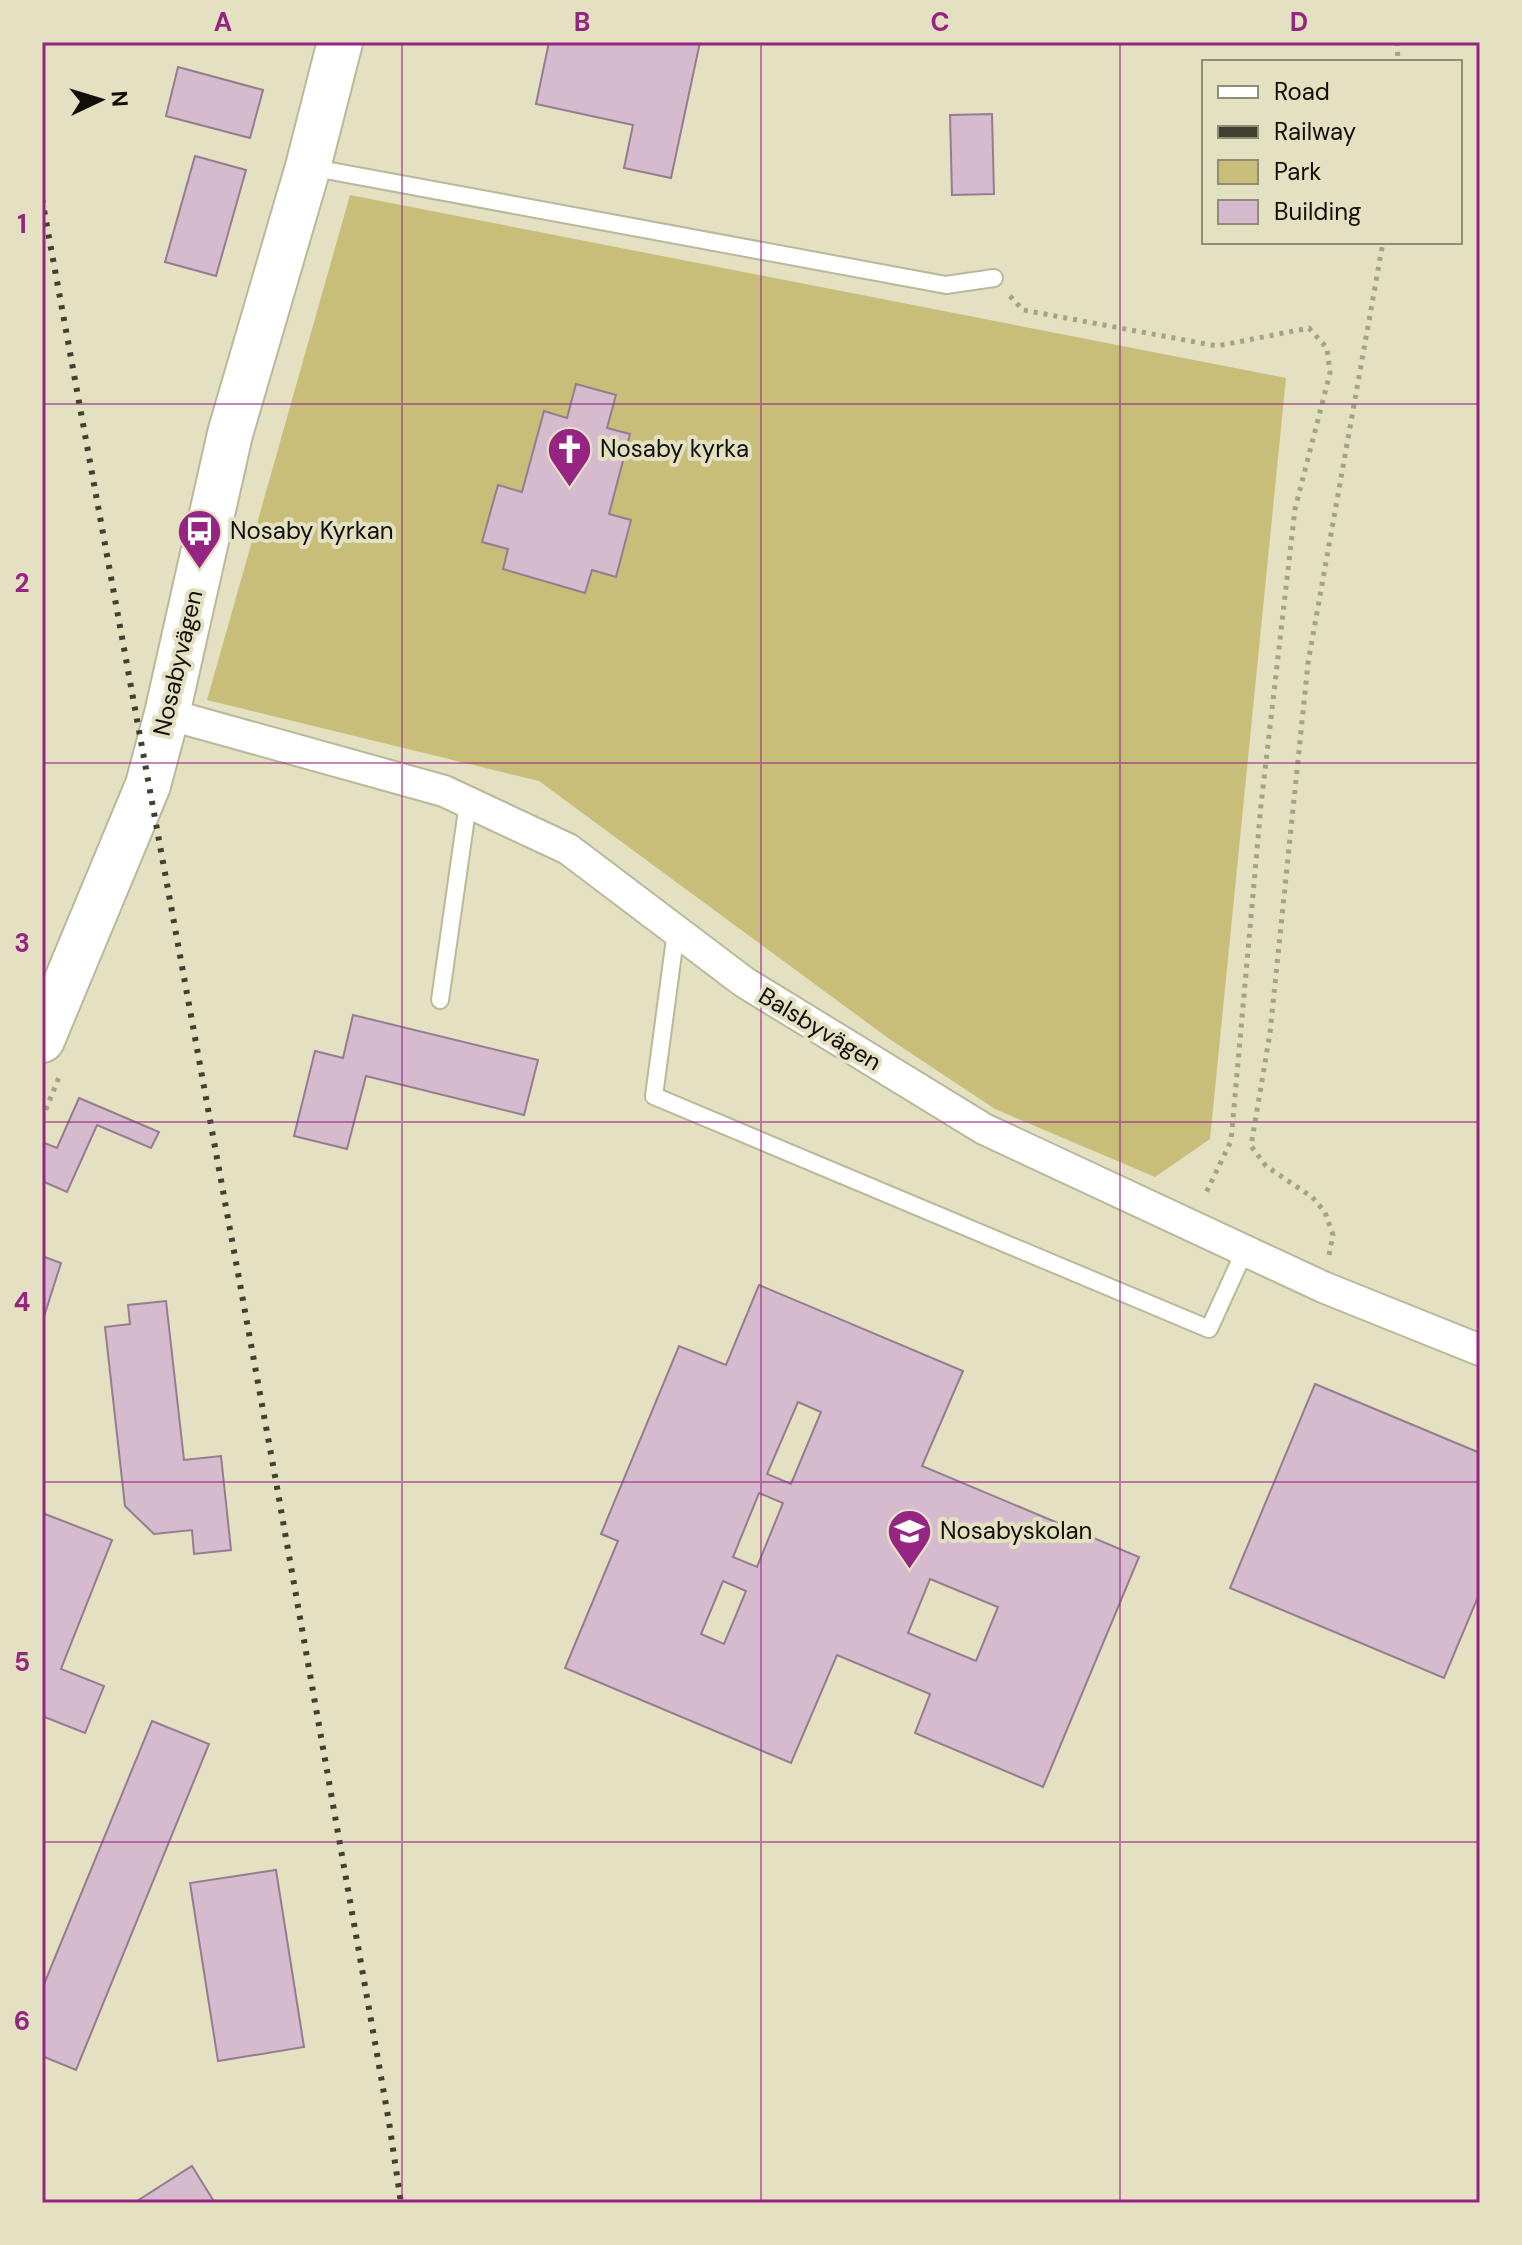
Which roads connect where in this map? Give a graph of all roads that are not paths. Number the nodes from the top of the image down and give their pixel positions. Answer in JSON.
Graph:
{"nodes":[{"id":1,"x":340,"y":42,"type":"edge"},
{"id":2,"x":308,"y":167,"type":"junction"},
{"id":3,"x":994,"y":278,"type":"road end"},
{"id":4,"x":167,"y":714,"type":"junction"},
{"id":5,"x":468,"y":803,"type":"junction"},
{"id":6,"x":676,"y":931,"type":"junction"},
{"id":7,"x":440,"y":1000,"type":"dead end"},
{"id":8,"x":42,"y":1040,"type":"edge"},
{"id":9,"x":1245,"y":1250,"type":"junction"},
{"id":10,"x":1480,"y":1350,"type":"edge"}],
"edges":[{"from":1,"to":2,"type":"main road","name":"Nosabyvägen"},
{"from":2,"to":3,"type":"lane"},
{"from":2,"to":4,"type":"main road","name":"Nosabyvägen"},
{"from":4,"to":5,"type":"street","name":"Balsbyvägen"},
{"from":4,"to":8,"type":"main road","name":"Nosabyvägen"},
{"from":5,"to":6,"type":"street","name":"Balsbyvägen"},
{"from":5,"to":7,"type":"lane"},
{"from":6,"to":9,"type":"street","name":"Balsbyvägen"},
{"from":6,"to":9,"type":"lane"},
{"from":9,"to":10,"type":"street","name":"Balsbyvägen"}]}
